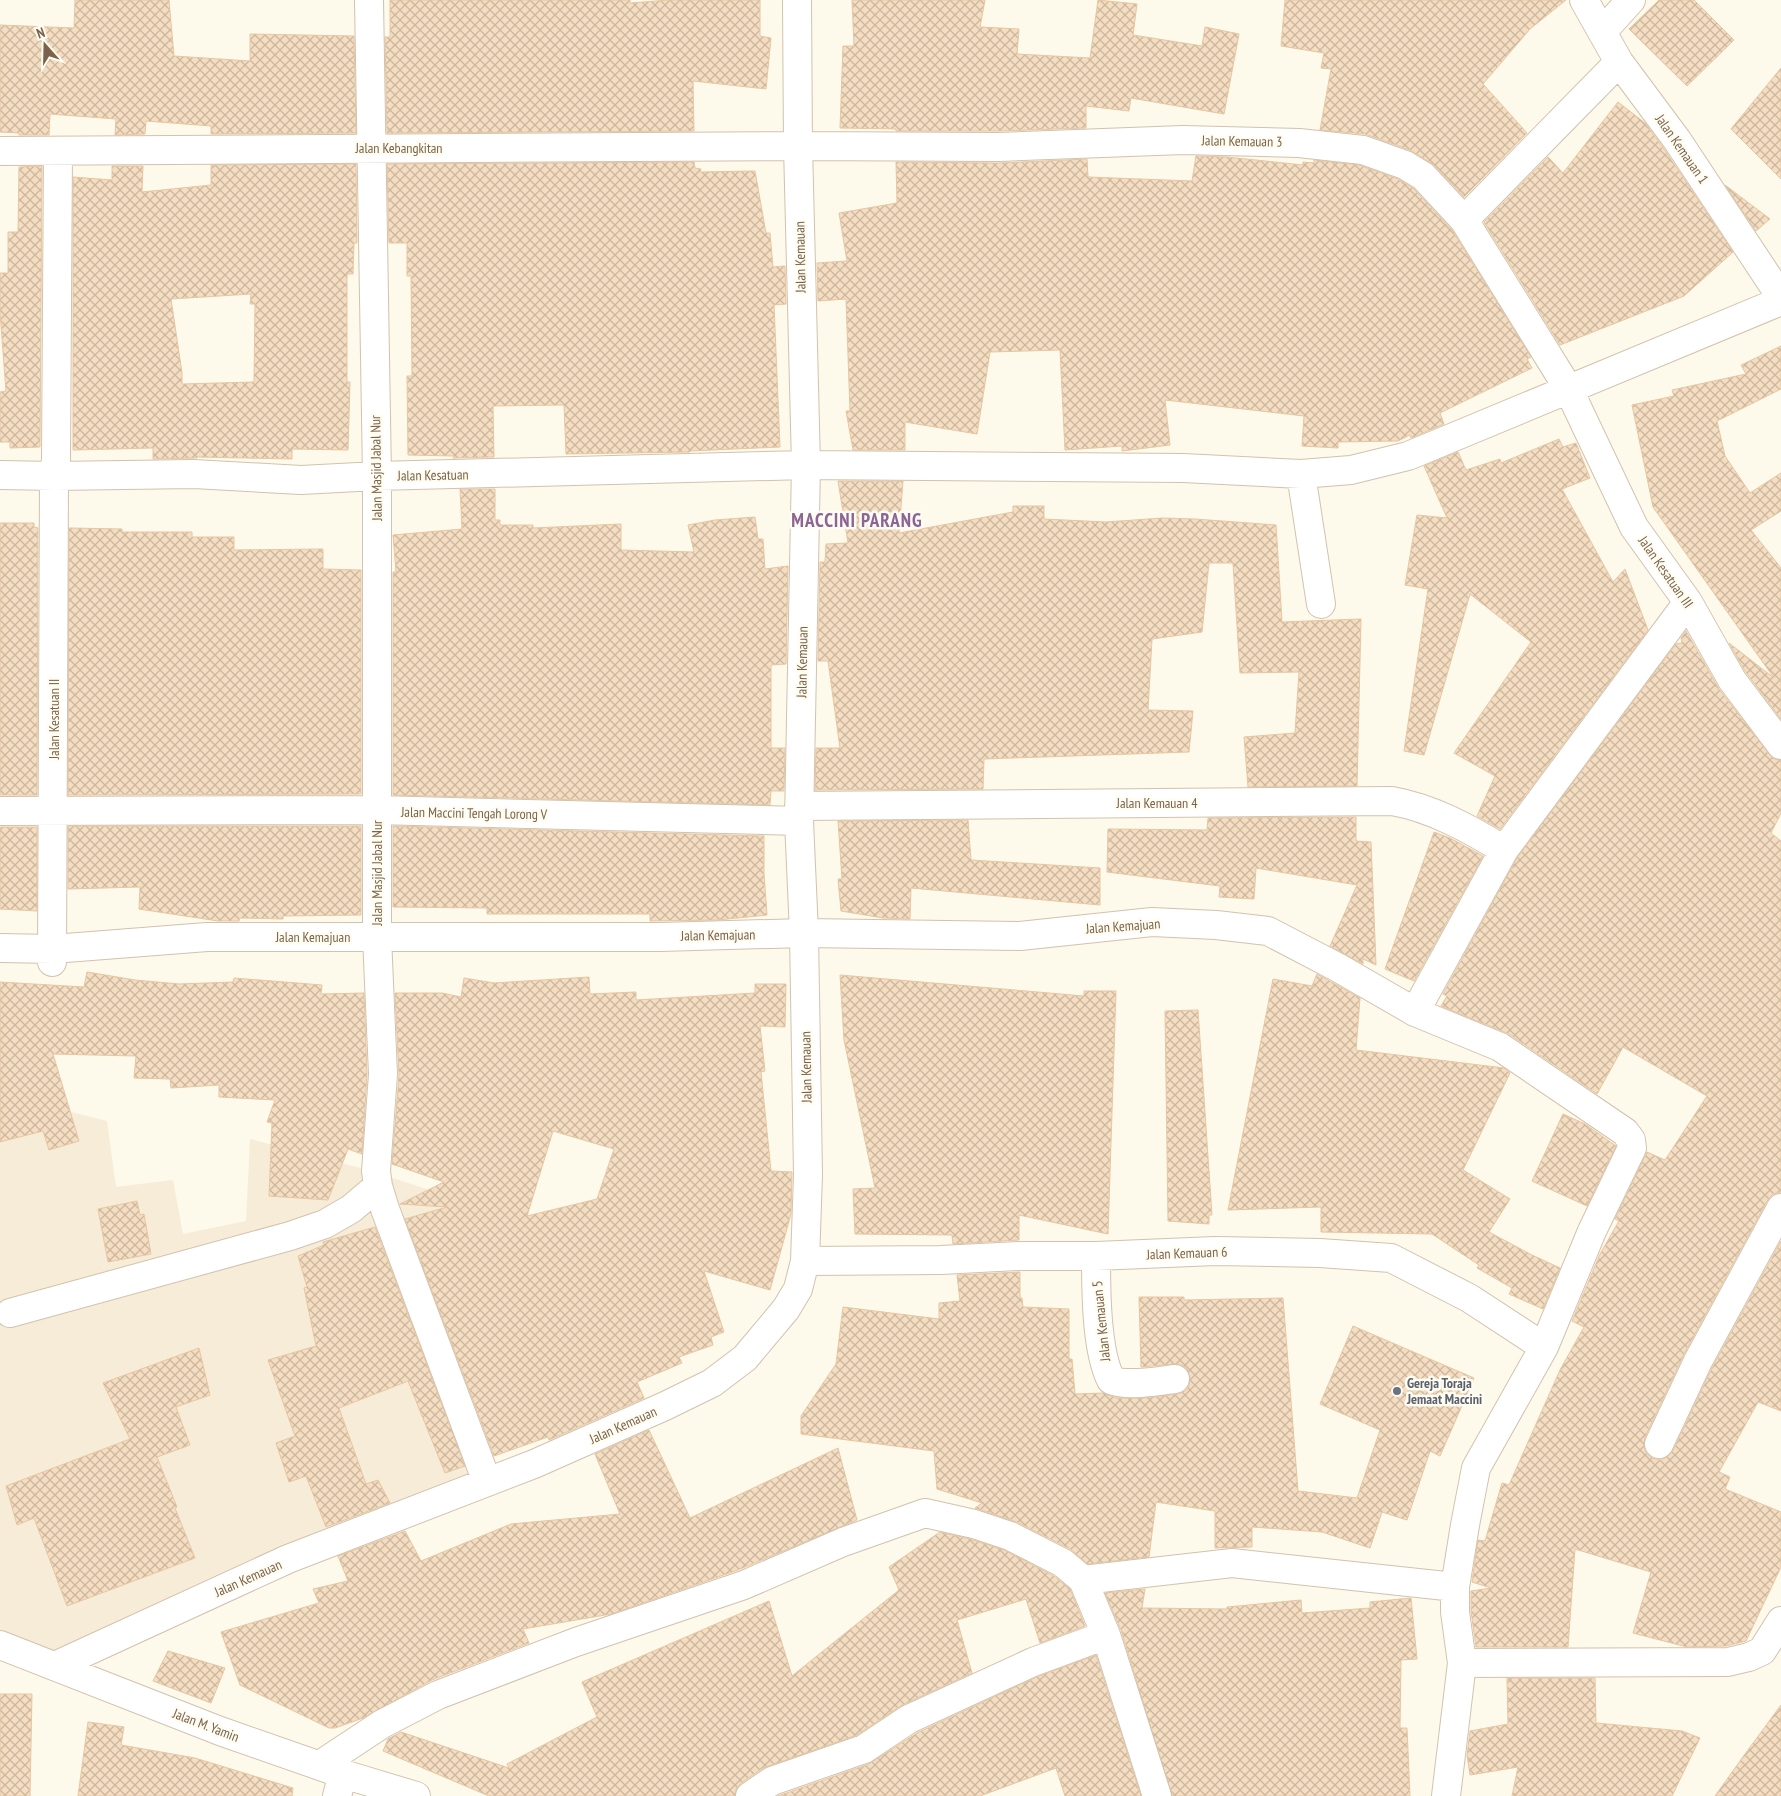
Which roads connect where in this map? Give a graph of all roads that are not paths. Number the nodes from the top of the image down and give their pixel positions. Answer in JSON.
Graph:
{"nodes":[{"id":1,"x":369,"y":0,"type":"edge"},
{"id":2,"x":797,"y":0,"type":"edge"},
{"id":3,"x":1584,"y":0,"type":"edge"},
{"id":4,"x":1631,"y":0,"type":"edge"},
{"id":5,"x":1602,"y":32,"type":"junction"},
{"id":6,"x":1619,"y":62,"type":"junction"},
{"id":7,"x":798,"y":146,"type":"junction"},
{"id":8,"x":371,"y":148,"type":"junction"},
{"id":9,"x":58,"y":151,"type":"junction"},
{"id":10,"x":0,"y":152,"type":"edge"},
{"id":11,"x":1464,"y":220,"type":"junction"},
{"id":12,"x":1781,"y":297,"type":"edge"},
{"id":13,"x":1781,"y":301,"type":"edge"},
{"id":14,"x":1568,"y":388,"type":"junction"},
{"id":15,"x":806,"y":465,"type":"junction"},
{"id":16,"x":1301,"y":474,"type":"junction"},
{"id":17,"x":0,"y":475,"type":"edge"},
{"id":18,"x":54,"y":476,"type":"junction"},
{"id":19,"x":377,"y":476,"type":"junction"},
{"id":20,"x":1688,"y":602,"type":"junction"},
{"id":21,"x":1321,"y":604,"type":"dead end"},
{"id":22,"x":1781,"y":745,"type":"edge"},
{"id":23,"x":377,"y":810,"type":"junction"},
{"id":24,"x":0,"y":811,"type":"edge"},
{"id":25,"x":54,"y":811,"type":"junction"},
{"id":26,"x":799,"y":813,"type":"junction"},
{"id":27,"x":1504,"y":850,"type":"junction"},
{"id":28,"x":804,"y":933,"type":"junction"},
{"id":29,"x":377,"y":937,"type":"junction"},
{"id":30,"x":0,"y":948,"type":"edge"},
{"id":31,"x":53,"y":956,"type":"junction"},
{"id":32,"x":1415,"y":1012,"type":"junction"},
{"id":33,"x":378,"y":1186,"type":"junction"},
{"id":34,"x":1781,"y":1208,"type":"edge"},
{"id":35,"x":1096,"y":1256,"type":"junction"},
{"id":36,"x":805,"y":1261,"type":"junction"},
{"id":37,"x":10,"y":1313,"type":"dead end"},
{"id":38,"x":1544,"y":1348,"type":"junction"},
{"id":39,"x":1175,"y":1379,"type":"dead end"},
{"id":40,"x":1659,"y":1444,"type":"dead end"},
{"id":41,"x":487,"y":1482,"type":"junction"},
{"id":42,"x":1083,"y":1580,"type":"junction"},
{"id":43,"x":1455,"y":1587,"type":"junction"},
{"id":44,"x":1781,"y":1621,"type":"edge"},
{"id":45,"x":1106,"y":1635,"type":"junction"},
{"id":46,"x":0,"y":1645,"type":"edge"},
{"id":47,"x":1462,"y":1662,"type":"junction"},
{"id":48,"x":55,"y":1666,"type":"junction"},
{"id":49,"x":333,"y":1778,"type":"edge"},
{"id":50,"x":416,"y":1796,"type":"edge"},
{"id":51,"x":750,"y":1796,"type":"edge"},
{"id":52,"x":1157,"y":1796,"type":"edge"},
{"id":53,"x":1446,"y":1796,"type":"edge"}],
"edges":[{"from":1,"to":8,"type":"street","name":"Jalan Masjid Jabal Nur"},
{"from":2,"to":7,"type":"street","name":"Jalan Kemauan"},
{"from":3,"to":5,"type":"street","name":"Jalan Kemauan 1"},
{"from":4,"to":5,"type":"street"},
{"from":5,"to":6,"type":"street","name":"Jalan Kemauan 1"},
{"from":6,"to":11,"type":"street"},
{"from":6,"to":12,"type":"street","name":"Jalan Kemauan 1"},
{"from":7,"to":8,"type":"street","name":"Jalan Kebangkitan"},
{"from":7,"to":11,"type":"street","name":"Jalan Kemauan 3"},
{"from":7,"to":15,"type":"street","name":"Jalan Kemauan"},
{"from":8,"to":9,"type":"street","name":"Jalan Kebangkitan"},
{"from":8,"to":19,"type":"street","name":"Jalan Masjid Jabal Nur"},
{"from":9,"to":10,"type":"street","name":"Jalan Kebangkitan"},
{"from":9,"to":18,"type":"street","name":"Jalan Kesatuan II"},
{"from":11,"to":14,"type":"street","name":"Jalan Kemauan 3"},
{"from":13,"to":14,"type":"street","name":"Jalan Kesatuan"},
{"from":14,"to":16,"type":"street","name":"Jalan Kesatuan"},
{"from":14,"to":20,"type":"street","name":"Jalan Kesatuan III"},
{"from":15,"to":16,"type":"street","name":"Jalan Kesatuan"},
{"from":15,"to":19,"type":"street","name":"Jalan Kesatuan"},
{"from":15,"to":26,"type":"street","name":"Jalan Kemauan"},
{"from":16,"to":21,"type":"street"},
{"from":17,"to":18,"type":"street","name":"Jalan Kesatuan"},
{"from":18,"to":19,"type":"street","name":"Jalan Kesatuan"},
{"from":18,"to":25,"type":"street","name":"Jalan Kesatuan II"},
{"from":19,"to":23,"type":"street","name":"Jalan Masjid Jabal Nur"},
{"from":20,"to":22,"type":"street","name":"Jalan Kesatuan III"},
{"from":20,"to":27,"type":"street"},
{"from":23,"to":25,"type":"street","name":"Jalan Maccini Tengah Lorong V"},
{"from":23,"to":26,"type":"street","name":"Jalan Maccini Tengah Lorong V"},
{"from":23,"to":29,"type":"street","name":"Jalan Masjid Jabal Nur"},
{"from":24,"to":25,"type":"street","name":"Jalan Maccini Tengah Lorong V"},
{"from":25,"to":31,"type":"street","name":"Jalan Kesatuan II"},
{"from":26,"to":27,"type":"street","name":"Jalan Kemauan 4"},
{"from":26,"to":28,"type":"street","name":"Jalan Kemauan"},
{"from":27,"to":32,"type":"street"},
{"from":28,"to":29,"type":"street","name":"Jalan Kemajuan"},
{"from":28,"to":32,"type":"street","name":"Jalan Kemajuan"},
{"from":28,"to":36,"type":"street","name":"Jalan Kemauan"},
{"from":29,"to":31,"type":"street","name":"Jalan Kemajuan"},
{"from":29,"to":33,"type":"street","name":"Jalan Masjid Jabal Nur"},
{"from":30,"to":31,"type":"street","name":"Jalan Kemajuan"},
{"from":32,"to":38,"type":"street","name":"Jalan Kemajuan"},
{"from":33,"to":37,"type":"street"},
{"from":33,"to":41,"type":"street","name":"Jalan Masjid Jabal Nur"},
{"from":34,"to":40,"type":"street"},
{"from":35,"to":36,"type":"street","name":"Jalan Kemauan 6"},
{"from":35,"to":38,"type":"street","name":"Jalan Kemauan 6"},
{"from":35,"to":39,"type":"street","name":"Jalan Kemauan 5"},
{"from":36,"to":41,"type":"street","name":"Jalan Kemauan"},
{"from":38,"to":43,"type":"street","name":"Jalan Kemajuan"},
{"from":41,"to":48,"type":"street","name":"Jalan Kemauan"},
{"from":42,"to":43,"type":"street"},
{"from":42,"to":45,"type":"street"},
{"from":42,"to":49,"type":"street"},
{"from":43,"to":47,"type":"street","name":"Jalan Kemajuan"},
{"from":44,"to":47,"type":"street"},
{"from":45,"to":51,"type":"street"},
{"from":45,"to":52,"type":"street"},
{"from":46,"to":48,"type":"street","name":"Jalan M. Yamin"},
{"from":47,"to":53,"type":"street","name":"Jalan Kemajuan"},
{"from":48,"to":49,"type":"street","name":"Jalan M. Yamin"},
{"from":49,"to":50,"type":"street","name":"Jalan M. Yamin"}]}
